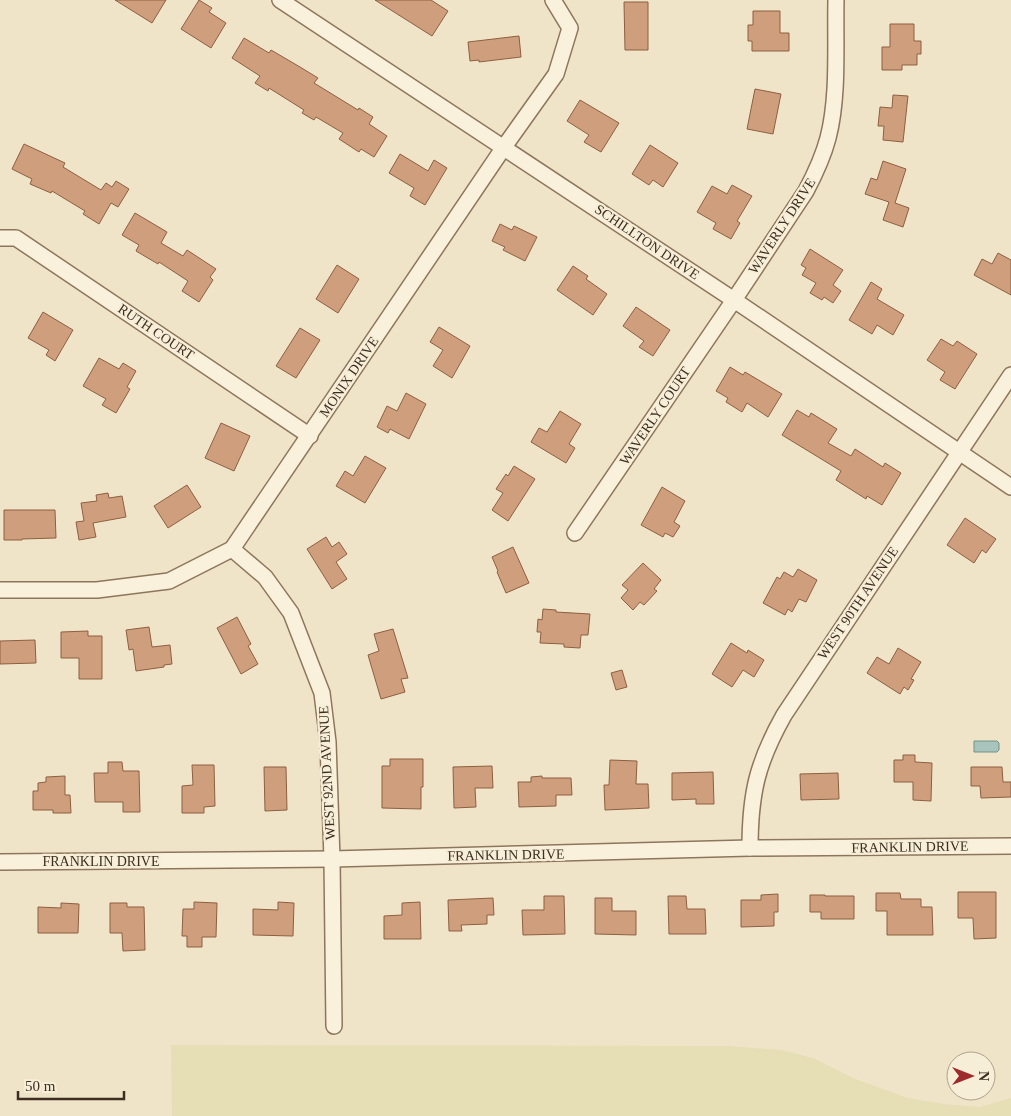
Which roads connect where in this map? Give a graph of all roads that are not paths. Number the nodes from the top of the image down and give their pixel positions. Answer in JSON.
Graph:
{"nodes":[{"id":1,"x":280,"y":0,"type":"edge"},
{"id":2,"x":553,"y":0,"type":"edge"},
{"id":3,"x":836,"y":0,"type":"edge"},
{"id":4,"x":504,"y":147,"type":"junction"},
{"id":5,"x":0,"y":238,"type":"edge"},
{"id":6,"x":734,"y":300,"type":"junction"},
{"id":7,"x":1011,"y":375,"type":"edge"},
{"id":8,"x":310,"y":436,"type":"junction"},
{"id":9,"x":959,"y":453,"type":"junction"},
{"id":10,"x":1011,"y":487,"type":"edge"},
{"id":11,"x":575,"y":533,"type":"dead end"},
{"id":12,"x":232,"y":549,"type":"junction"},
{"id":13,"x":0,"y":590,"type":"edge"},
{"id":14,"x":1011,"y":846,"type":"edge"},
{"id":15,"x":750,"y":848,"type":"junction"},
{"id":16,"x":332,"y":859,"type":"junction"},
{"id":17,"x":0,"y":862,"type":"edge"},
{"id":18,"x":334,"y":1026,"type":"dead end"}],
"edges":[{"from":1,"to":4,"type":"street","name":"SCHILLTON DRIVE"},
{"from":2,"to":4,"type":"street","name":"MONIX DRIVE"},
{"from":3,"to":6,"type":"street","name":"WAVERLY DRIVE"},
{"from":4,"to":6,"type":"street","name":"SCHILLTON DRIVE"},
{"from":4,"to":8,"type":"street","name":"MONIX DRIVE"},
{"from":5,"to":8,"type":"street","name":"RUTH COURT"},
{"from":6,"to":9,"type":"street","name":"SCHILLTON DRIVE"},
{"from":6,"to":11,"type":"street","name":"WAVERLY COURT"},
{"from":7,"to":9,"type":"street","name":"WEST 90TH AVENUE"},
{"from":8,"to":12,"type":"street","name":"MONIX DRIVE"},
{"from":9,"to":10,"type":"street","name":"SCHILLTON DRIVE"},
{"from":9,"to":15,"type":"street","name":"WEST 90TH AVENUE"},
{"from":12,"to":13,"type":"street","name":"MONIX DRIVE"},
{"from":12,"to":16,"type":"street","name":"WEST 92ND AVENUE"},
{"from":14,"to":15,"type":"street","name":"FRANKLIN DRIVE"},
{"from":15,"to":16,"type":"street","name":"FRANKLIN DRIVE"},
{"from":16,"to":17,"type":"street","name":"FRANKLIN DRIVE"},
{"from":16,"to":18,"type":"street","name":"WEST 92ND AVENUE"}]}
